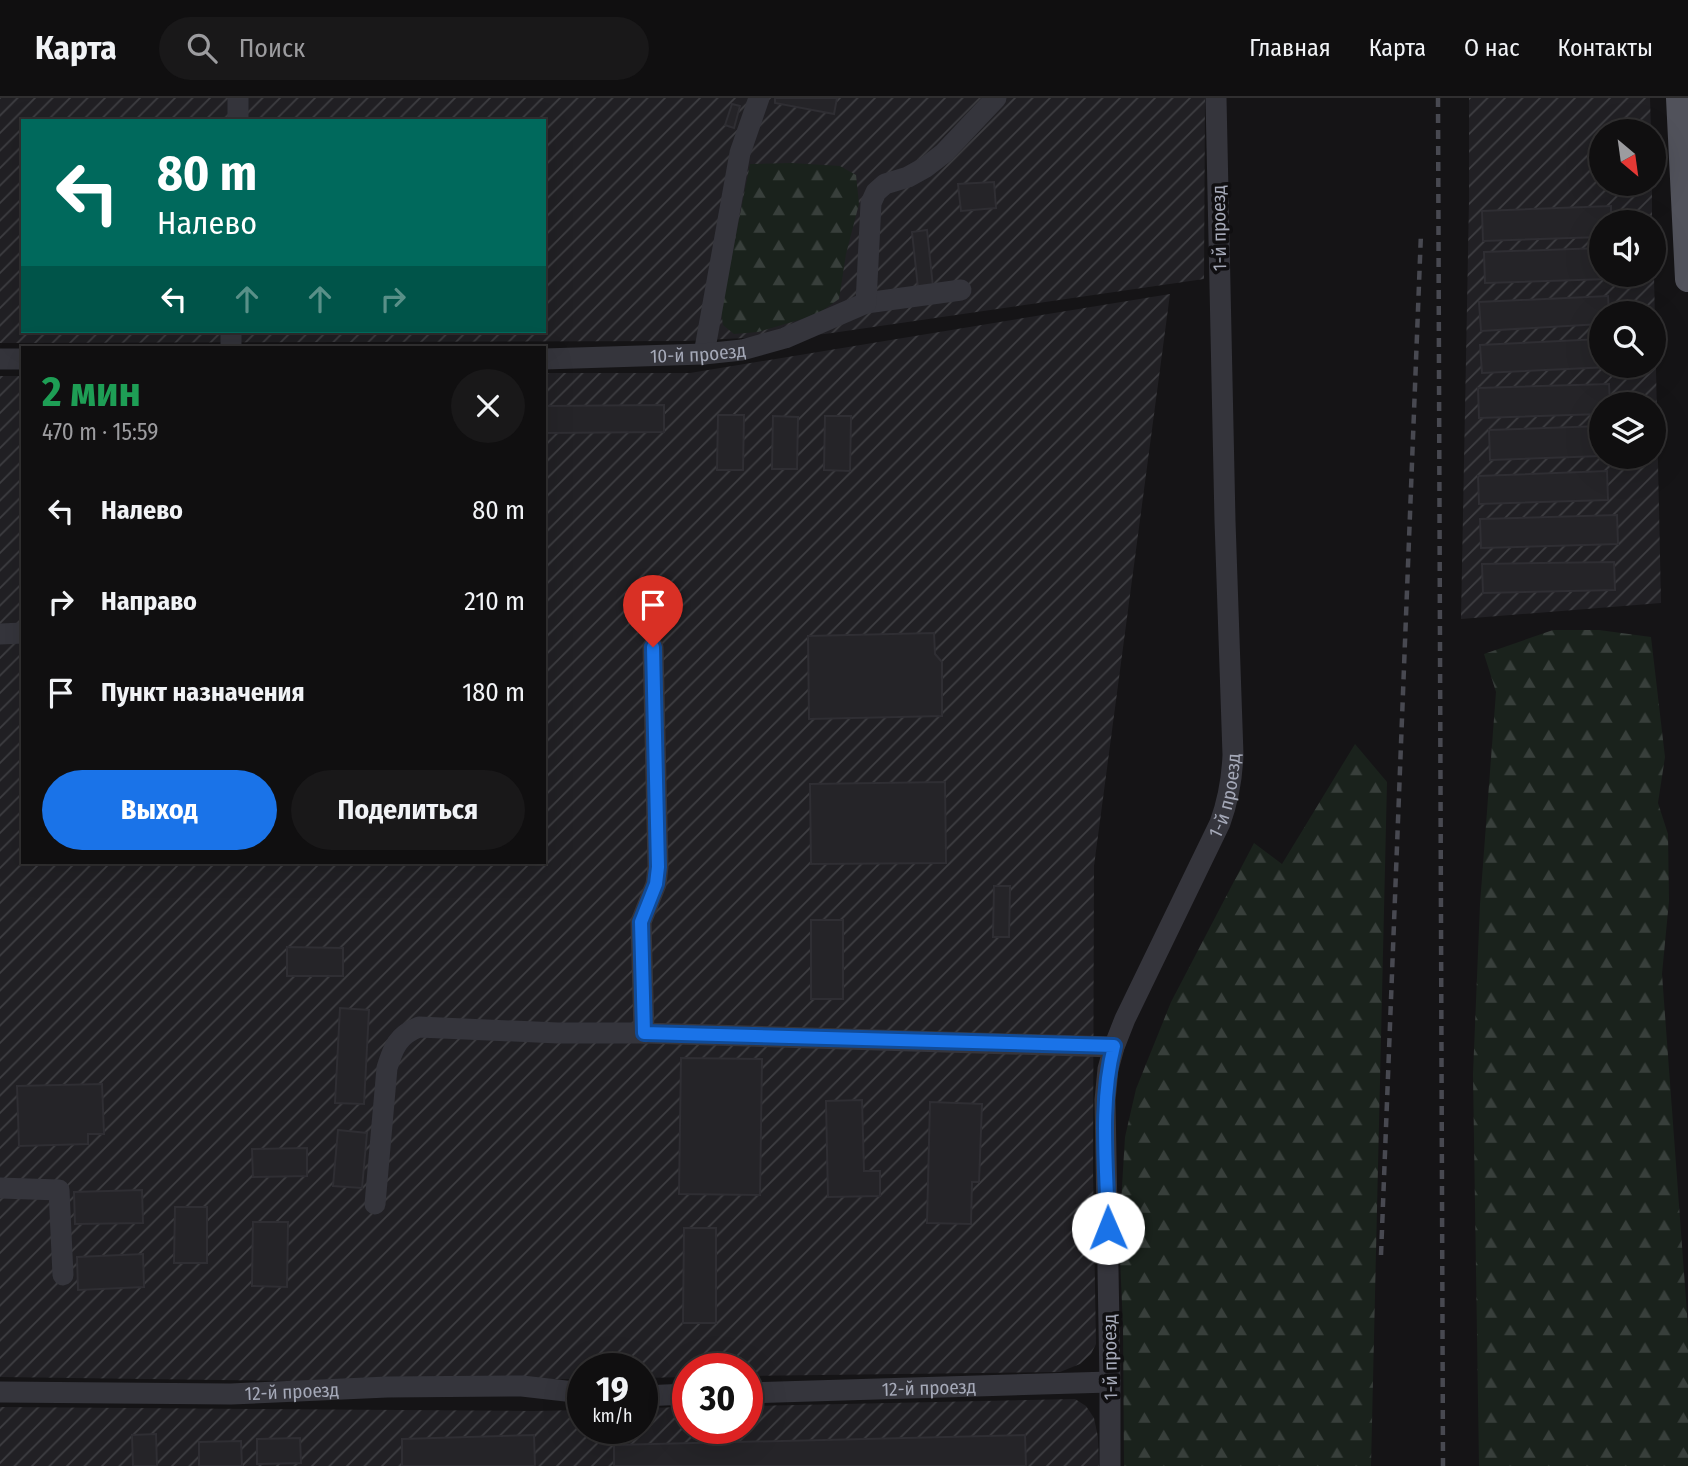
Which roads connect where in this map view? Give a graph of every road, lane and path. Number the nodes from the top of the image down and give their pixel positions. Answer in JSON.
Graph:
{"nodes":[{"id":1,"x":239,"y":98,"type":"edge"},
{"id":2,"x":759,"y":98,"type":"edge"},
{"id":3,"x":996,"y":98,"type":"edge"},
{"id":4,"x":1216,"y":98,"type":"edge"},
{"id":5,"x":1679,"y":98,"type":"edge"},
{"id":6,"x":238,"y":119,"type":"edge"},
{"id":7,"x":1688,"y":279,"type":"edge"},
{"id":8,"x":961,"y":290,"type":"dead end"},
{"id":9,"x":866,"y":303,"type":"junction"},
{"id":10,"x":704,"y":354,"type":"junction"},
{"id":11,"x":0,"y":359,"type":"edge"},
{"id":12,"x":21,"y":359,"type":"edge"},
{"id":13,"x":546,"y":359,"type":"edge"},
{"id":14,"x":21,"y":633,"type":"edge"},
{"id":15,"x":0,"y":634,"type":"edge"},
{"id":16,"x":653,"y":647,"type":"dead end"},
{"id":17,"x":644,"y":1033,"type":"junction"},
{"id":18,"x":1114,"y":1046,"type":"junction"},
{"id":19,"x":0,"y":1188,"type":"edge"},
{"id":20,"x":375,"y":1204,"type":"dead end"},
{"id":21,"x":63,"y":1275,"type":"dead end"},
{"id":22,"x":1110,"y":1382,"type":"junction"},
{"id":23,"x":567,"y":1390,"type":"edge"},
{"id":24,"x":0,"y":1392,"type":"edge"},
{"id":25,"x":763,"y":1393,"type":"edge"},
{"id":26,"x":1110,"y":1466,"type":"edge"}],
"edges":[{"from":1,"to":6,"type":"street"},
{"from":2,"to":10,"type":"street"},
{"from":3,"to":9,"type":"street"},
{"from":4,"to":18,"type":"street","name":"1-й проезд"},
{"from":5,"to":7,"type":"main road"},
{"from":8,"to":9,"type":"street","name":"10-й проезд"},
{"from":9,"to":10,"type":"street","name":"10-й проезд"},
{"from":10,"to":13,"type":"street","name":"10-й проезд"},
{"from":11,"to":12,"type":"street"},
{"from":14,"to":15,"type":"street"},
{"from":16,"to":17,"type":"street"},
{"from":17,"to":18,"type":"street"},
{"from":17,"to":20,"type":"street"},
{"from":18,"to":22,"type":"street","name":"1-й проезд"},
{"from":19,"to":21,"type":"street"},
{"from":22,"to":25,"type":"street","name":"12-й проезд"},
{"from":22,"to":26,"type":"street","name":"1-й проезд"},
{"from":23,"to":24,"type":"street","name":"12-й проезд"}]}
